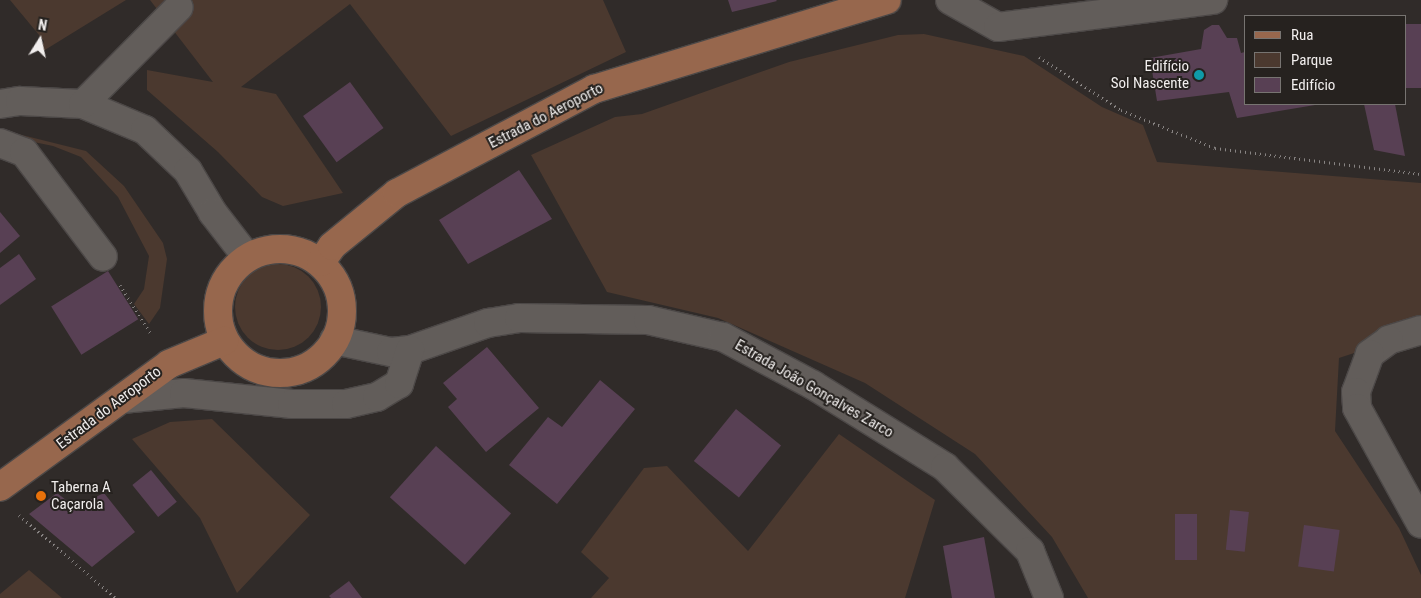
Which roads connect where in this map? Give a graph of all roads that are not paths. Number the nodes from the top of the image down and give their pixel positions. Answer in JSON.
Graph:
{"nodes":[{"id":1,"x":887,"y":0,"type":"edge"},
{"id":2,"x":950,"y":0,"type":"edge"},
{"id":3,"x":1213,"y":0,"type":"edge"},
{"id":4,"x":178,"y":7,"type":"dead end"},
{"id":5,"x":0,"y":104,"type":"edge"},
{"id":6,"x":82,"y":104,"type":"junction"},
{"id":7,"x":0,"y":143,"type":"edge"},
{"id":8,"x":103,"y":257,"type":"road end"},
{"id":9,"x":247,"y":257,"type":"junction"},
{"id":10,"x":321,"y":262,"type":"junction"},
{"id":11,"x":1421,"y":330,"type":"edge"},
{"id":12,"x":334,"y":340,"type":"junction"},
{"id":13,"x":224,"y":341,"type":"junction"},
{"id":14,"x":410,"y":350,"type":"junction"},
{"id":15,"x":122,"y":399,"type":"junction"},
{"id":16,"x":4,"y":497,"type":"edge"},
{"id":17,"x":1421,"y":524,"type":"edge"},
{"id":18,"x":1049,"y":598,"type":"edge"}],
"edges":[{"from":1,"to":10,"type":"main road","name":"Estrada do Aeroporto"},
{"from":2,"to":3,"type":"street"},
{"from":4,"to":6,"type":"street"},
{"from":5,"to":6,"type":"street"},
{"from":6,"to":9,"type":"street"},
{"from":7,"to":8,"type":"street"},
{"from":9,"to":10,"type":"main road"},
{"from":9,"to":13,"type":"main road"},
{"from":10,"to":12,"type":"main road"},
{"from":11,"to":17,"type":"street"},
{"from":12,"to":13,"type":"main road"},
{"from":12,"to":14,"type":"street","name":"Estrada João Gonçalves Zarco"},
{"from":13,"to":15,"type":"main road","name":"Estrada do Aeroporto"},
{"from":14,"to":15,"type":"street"},
{"from":14,"to":18,"type":"street","name":"Estrada João Gonçalves Zarco"},
{"from":15,"to":16,"type":"main road","name":"Estrada do Aeroporto"}]}
